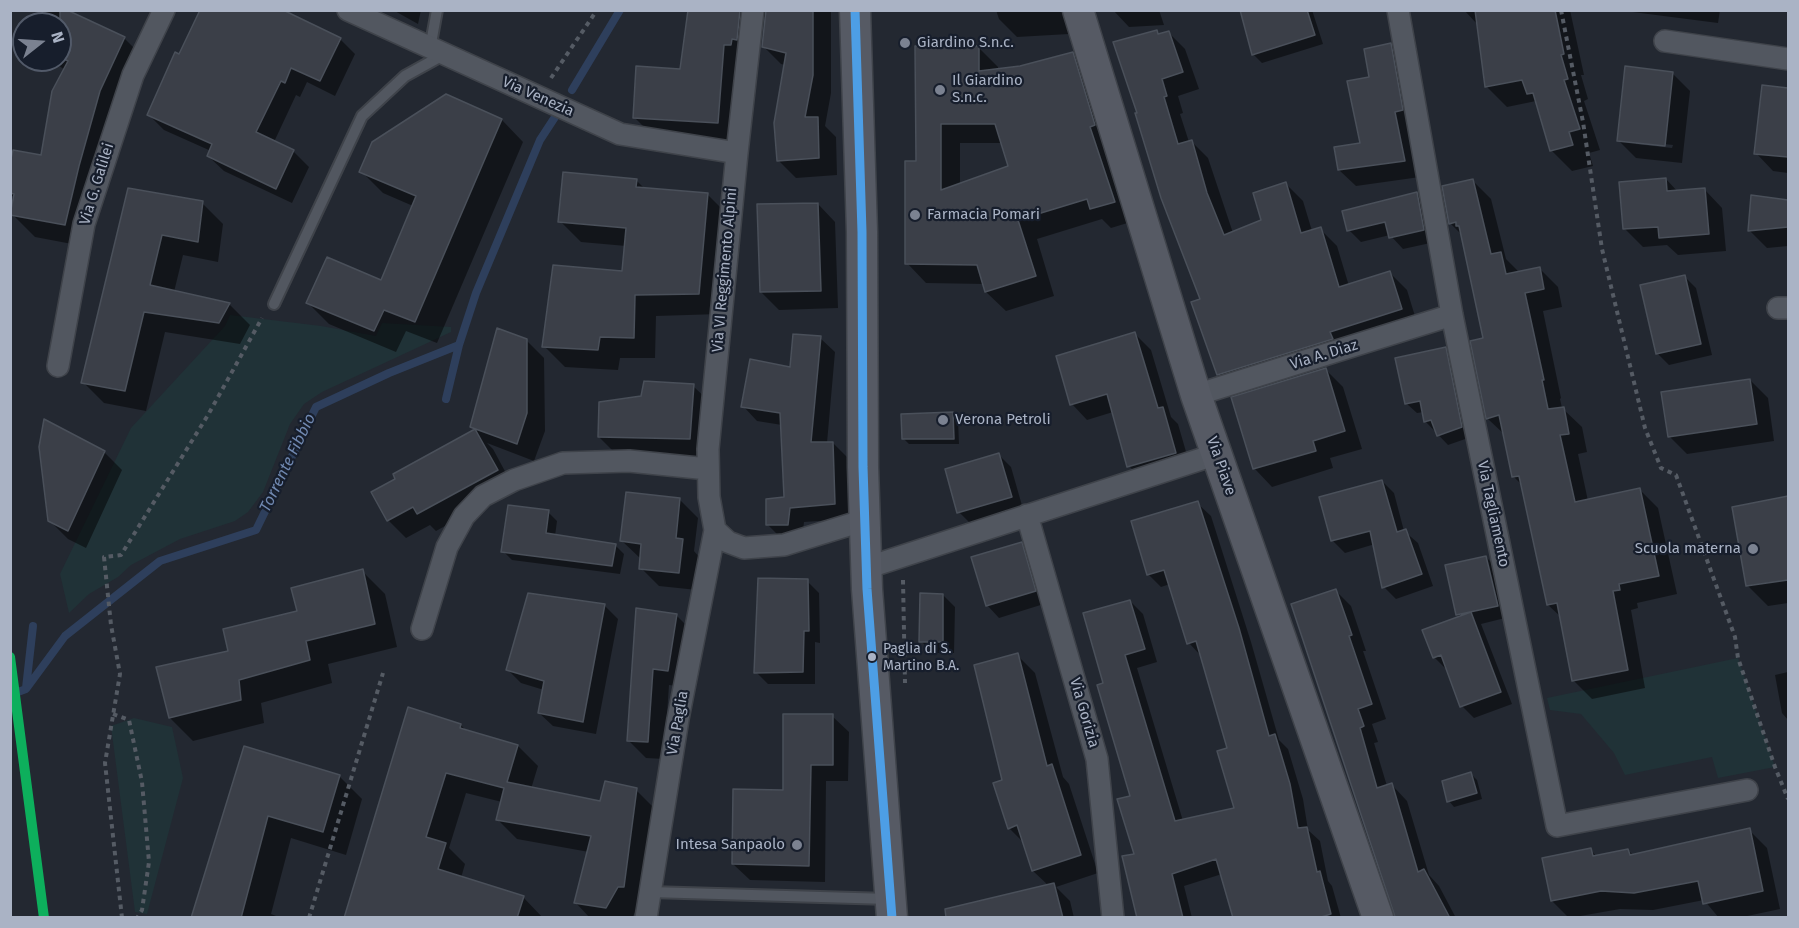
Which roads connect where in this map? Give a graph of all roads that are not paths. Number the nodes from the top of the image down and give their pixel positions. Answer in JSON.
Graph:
{"nodes":[{"id":1,"x":164,"y":10,"type":"edge"},
{"id":2,"x":348,"y":10,"type":"edge"},
{"id":3,"x":437,"y":10,"type":"edge"},
{"id":4,"x":753,"y":10,"type":"edge"},
{"id":5,"x":855,"y":10,"type":"edge"},
{"id":6,"x":1078,"y":10,"type":"edge"},
{"id":7,"x":1398,"y":10,"type":"edge"},
{"id":8,"x":1665,"y":41,"type":"dead end"},
{"id":9,"x":436,"y":52,"type":"junction"},
{"id":10,"x":1788,"y":59,"type":"edge"},
{"id":11,"x":736,"y":153,"type":"junction"},
{"id":12,"x":274,"y":304,"type":"dead end"},
{"id":13,"x":1452,"y":315,"type":"junction"},
{"id":14,"x":58,"y":366,"type":"dead end"},
{"id":15,"x":1196,"y":395,"type":"junction"},
{"id":16,"x":1217,"y":454,"type":"junction"},
{"id":17,"x":708,"y":469,"type":"junction"},
{"id":18,"x":1027,"y":515,"type":"junction"},
{"id":19,"x":865,"y":520,"type":"junction"},
{"id":20,"x":715,"y":530,"type":"junction"},
{"id":21,"x":866,"y":568,"type":"junction"},
{"id":22,"x":422,"y":629,"type":"dead end"},
{"id":23,"x":1747,"y":790,"type":"dead end"},
{"id":24,"x":650,"y":892,"type":"junction"},
{"id":25,"x":890,"y":908,"type":"edge"},
{"id":26,"x":646,"y":918,"type":"edge"},
{"id":27,"x":1113,"y":918,"type":"edge"},
{"id":28,"x":1378,"y":918,"type":"edge"}],
"edges":[{"from":1,"to":14,"type":"street","name":"Via G. Galilei"},
{"from":2,"to":9,"type":"street","name":"Via Venezia"},
{"from":3,"to":9,"type":"lane"},
{"from":4,"to":11,"type":"street","name":"Via VI Reggimento Alpini"},
{"from":5,"to":19,"type":"street"},
{"from":6,"to":15,"type":"street","name":"Via Piave"},
{"from":7,"to":13,"type":"street","name":"Via Tagliamento"},
{"from":8,"to":10,"type":"street"},
{"from":9,"to":11,"type":"street","name":"Via Venezia"},
{"from":9,"to":12,"type":"lane"},
{"from":11,"to":17,"type":"street","name":"Via VI Reggimento Alpini"},
{"from":13,"to":15,"type":"street","name":"Via A. Diaz"},
{"from":13,"to":23,"type":"street","name":"Via Tagliamento"},
{"from":15,"to":16,"type":"street","name":"Via Piave"},
{"from":16,"to":18,"type":"street"},
{"from":16,"to":28,"type":"street","name":"Via Piave"},
{"from":17,"to":20,"type":"street","name":"Via VI Reggimento Alpini"},
{"from":17,"to":22,"type":"street"},
{"from":18,"to":21,"type":"street"},
{"from":18,"to":27,"type":"street","name":"Via Gorizia"},
{"from":19,"to":20,"type":"street"},
{"from":19,"to":21,"type":"street"},
{"from":20,"to":24,"type":"street","name":"Via Paglia"},
{"from":21,"to":25,"type":"street"},
{"from":24,"to":25,"type":"lane"},
{"from":24,"to":26,"type":"street","name":"Via Paglia"}]}
